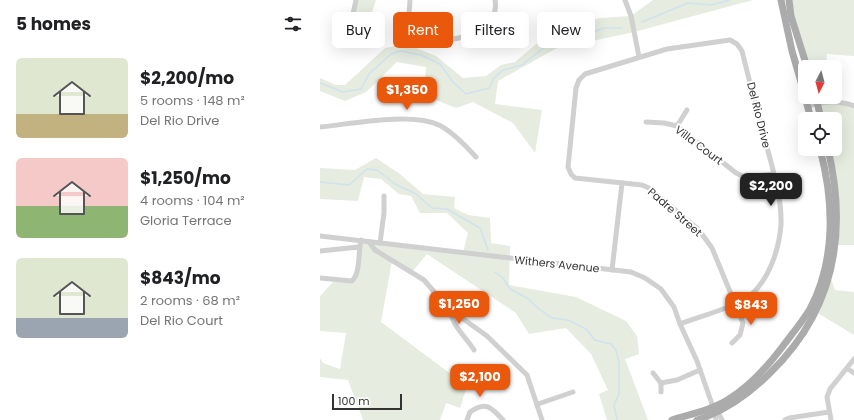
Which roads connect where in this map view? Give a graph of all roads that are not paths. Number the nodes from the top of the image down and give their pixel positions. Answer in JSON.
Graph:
{"nodes":[{"id":1,"x":356,"y":0,"type":"edge"},
{"id":2,"x":410,"y":0,"type":"edge"},
{"id":3,"x":495,"y":0,"type":"edge"},
{"id":4,"x":625,"y":0,"type":"edge"},
{"id":5,"x":781,"y":0,"type":"edge"},
{"id":6,"x":789,"y":0,"type":"edge"},
{"id":7,"x":353,"y":12,"type":"edge"},
{"id":8,"x":737,"y":44,"type":"joint"},
{"id":9,"x":639,"y":57,"type":"junction"},
{"id":10,"x":805,"y":60,"type":"edge"},
{"id":11,"x":798,"y":72,"type":"edge"},
{"id":12,"x":842,"y":102,"type":"edge"},
{"id":13,"x":811,"y":104,"type":"edge"},
{"id":14,"x":808,"y":106,"type":"joint"},
{"id":15,"x":854,"y":106,"type":"edge"},
{"id":16,"x":687,"y":110,"type":"dead end"},
{"id":17,"x":809,"y":112,"type":"edge"},
{"id":18,"x":646,"y":122,"type":"dead end"},
{"id":19,"x":677,"y":126,"type":"junction"},
{"id":20,"x":320,"y":127,"type":"edge"},
{"id":21,"x":821,"y":156,"type":"edge"},
{"id":22,"x":830,"y":156,"type":"edge"},
{"id":23,"x":476,"y":157,"type":"dead end"},
{"id":24,"x":774,"y":174,"type":"junction"},
{"id":25,"x":622,"y":183,"type":"junction"},
{"id":26,"x":384,"y":196,"type":"dead end"},
{"id":27,"x":320,"y":236,"type":"edge"},
{"id":28,"x":361,"y":240,"type":"junction"},
{"id":29,"x":369,"y":242,"type":"junction"},
{"id":30,"x":380,"y":243,"type":"junction"},
{"id":31,"x":359,"y":247,"type":"junction"},
{"id":32,"x":320,"y":251,"type":"edge"},
{"id":33,"x":612,"y":270,"type":"junction"},
{"id":34,"x":320,"y":278,"type":"edge"},
{"id":35,"x":734,"y":304,"type":"junction"},
{"id":36,"x":451,"y":310,"type":"junction"},
{"id":37,"x":680,"y":324,"type":"junction"},
{"id":38,"x":732,"y":343,"type":"dead end"},
{"id":39,"x":474,"y":350,"type":"dead end"},
{"id":40,"x":854,"y":359,"type":"edge"},
{"id":41,"x":848,"y":368,"type":"junction"},
{"id":42,"x":700,"y":370,"type":"junction"},
{"id":43,"x":653,"y":373,"type":"dead end"},
{"id":44,"x":854,"y":373,"type":"edge"},
{"id":45,"x":661,"y":384,"type":"junction"},
{"id":46,"x":573,"y":392,"type":"dead end"},
{"id":47,"x":661,"y":392,"type":"dead end"},
{"id":48,"x":538,"y":404,"type":"junction"},
{"id":49,"x":830,"y":412,"type":"junction"},
{"id":50,"x":716,"y":413,"type":"edge"},
{"id":51,"x":467,"y":420,"type":"edge"},
{"id":52,"x":503,"y":420,"type":"edge"},
{"id":53,"x":542,"y":420,"type":"edge"},
{"id":54,"x":672,"y":420,"type":"edge"},
{"id":55,"x":697,"y":420,"type":"edge"},
{"id":56,"x":722,"y":420,"type":"edge"},
{"id":57,"x":785,"y":420,"type":"edge"},
{"id":58,"x":831,"y":420,"type":"edge"}],
"edges":[{"from":1,"to":7,"type":"street"},
{"from":2,"to":3,"type":"street"},
{"from":4,"to":9,"type":"street"},
{"from":5,"to":11,"type":"main road"},
{"from":6,"to":10,"type":"main road"},
{"from":8,"to":9,"type":"street","name":"Padre Street"},
{"from":8,"to":24,"type":"street","name":"Del Rio Drive"},
{"from":9,"to":25,"type":"street","name":"Padre Street"},
{"from":12,"to":15,"type":"street"},
{"from":13,"to":14,"type":"street"},
{"from":14,"to":17,"type":"main road"},
{"from":16,"to":19,"type":"street"},
{"from":18,"to":19,"type":"street","name":"Villa Court"},
{"from":19,"to":24,"type":"street","name":"Villa Court"},
{"from":20,"to":23,"type":"street"},
{"from":21,"to":50,"type":"main road"},
{"from":22,"to":50,"type":"main road"},
{"from":24,"to":35,"type":"street","name":"Del Rio Drive"},
{"from":25,"to":33,"type":"street"},
{"from":25,"to":35,"type":"street","name":"Padre Street"},
{"from":26,"to":30,"type":"street"},
{"from":27,"to":28,"type":"street","name":"Withers Avenue"},
{"from":28,"to":29,"type":"street","name":"Withers Avenue"},
{"from":28,"to":31,"type":"street"},
{"from":29,"to":30,"type":"street","name":"Withers Avenue"},
{"from":29,"to":36,"type":"street"},
{"from":30,"to":33,"type":"street","name":"Withers Avenue"},
{"from":31,"to":32,"type":"street"},
{"from":31,"to":34,"type":"street"},
{"from":33,"to":37,"type":"street","name":"Withers Avenue"},
{"from":35,"to":37,"type":"street","name":"Del Rio Drive"},
{"from":35,"to":38,"type":"street","name":"Padre Street"},
{"from":36,"to":39,"type":"street"},
{"from":36,"to":48,"type":"street"},
{"from":37,"to":42,"type":"street","name":"Withers Avenue"},
{"from":40,"to":41,"type":"street"},
{"from":41,"to":44,"type":"street"},
{"from":41,"to":49,"type":"street"},
{"from":42,"to":45,"type":"street"},
{"from":42,"to":50,"type":"street","name":"Withers Avenue"},
{"from":43,"to":45,"type":"street"},
{"from":45,"to":47,"type":"street"},
{"from":46,"to":48,"type":"street"},
{"from":48,"to":53,"type":"street"},
{"from":49,"to":57,"type":"street"},
{"from":49,"to":58,"type":"street"},
{"from":50,"to":54,"type":"main road"},
{"from":50,"to":55,"type":"main road"},
{"from":50,"to":56,"type":"street","name":"Withers Avenue"},
{"from":51,"to":52,"type":"street"}]}
